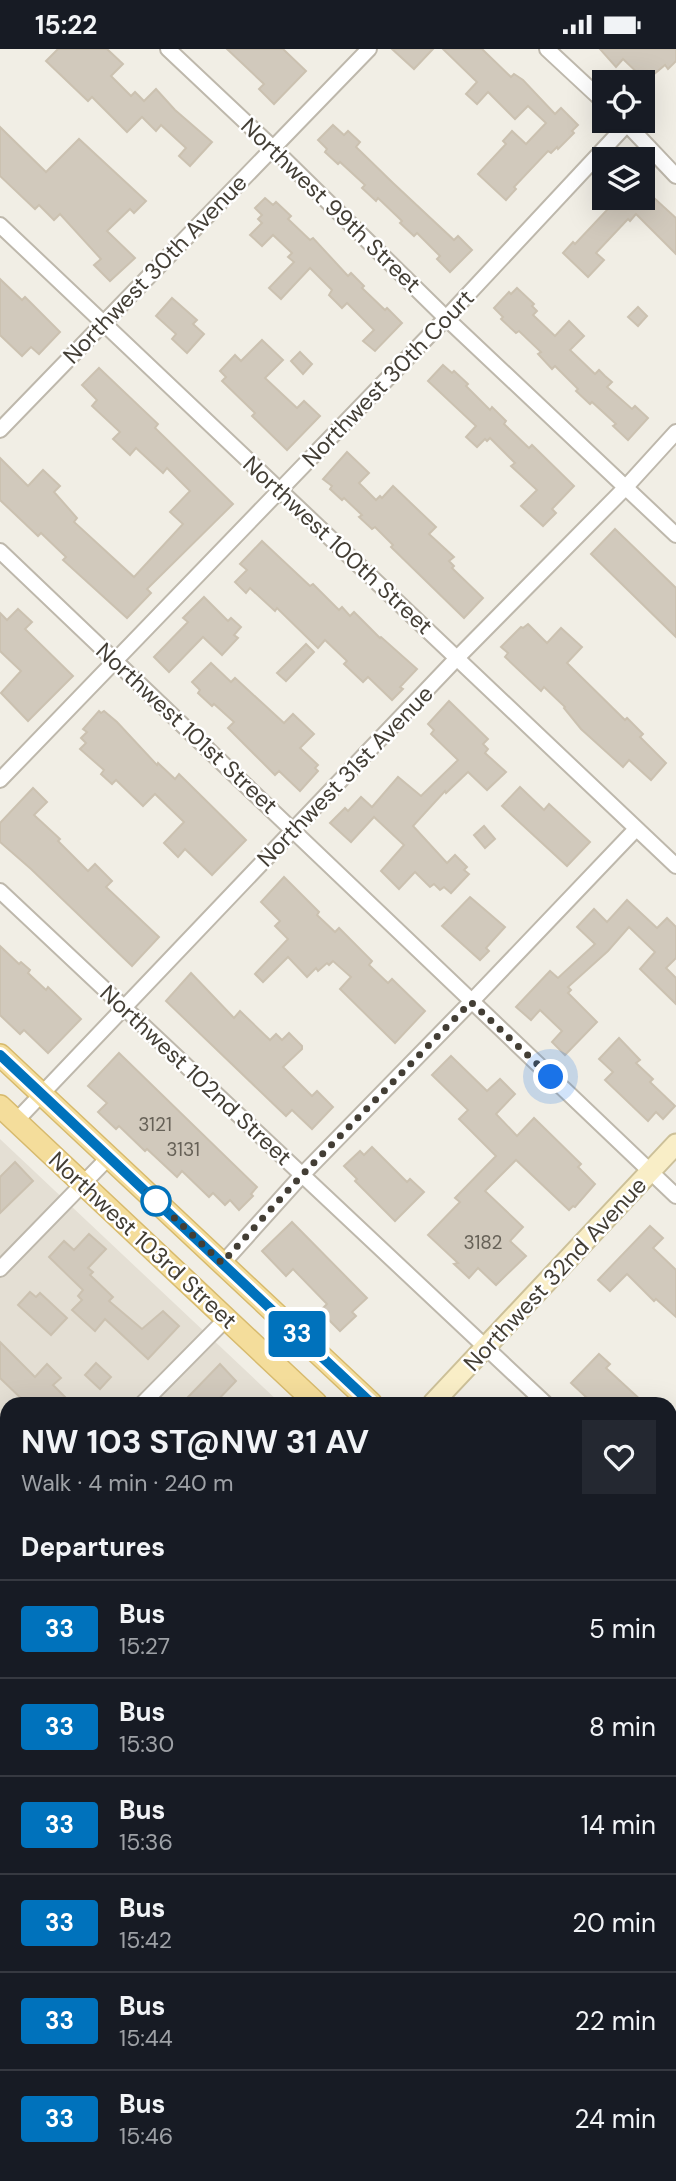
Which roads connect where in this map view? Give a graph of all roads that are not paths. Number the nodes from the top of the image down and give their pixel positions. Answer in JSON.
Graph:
{"nodes":[{"id":1,"x":168,"y":49,"type":"edge"},
{"id":2,"x":369,"y":49,"type":"edge"},
{"id":3,"x":547,"y":49,"type":"edge"},
{"id":4,"x":592,"y":91,"type":"edge"},
{"id":5,"x":615,"y":133,"type":"edge"},
{"id":6,"x":635,"y":133,"type":"edge"},
{"id":7,"x":272,"y":146,"type":"junction"},
{"id":8,"x":676,"y":176,"type":"edge"},
{"id":9,"x":0,"y":225,"type":"edge"},
{"id":10,"x":446,"y":318,"type":"junction"},
{"id":11,"x":104,"y":324,"type":"junction"},
{"id":12,"x":0,"y":430,"type":"edge"},
{"id":13,"x":676,"y":432,"type":"edge"},
{"id":14,"x":625,"y":488,"type":"junction"},
{"id":15,"x":280,"y":490,"type":"junction"},
{"id":16,"x":676,"y":535,"type":"edge"},
{"id":17,"x":0,"y":551,"type":"edge"},
{"id":18,"x":457,"y":658,"type":"junction"},
{"id":19,"x":116,"y":660,"type":"junction"},
{"id":20,"x":0,"y":780,"type":"edge"},
{"id":21,"x":636,"y":829,"type":"junction"},
{"id":22,"x":295,"y":830,"type":"junction"},
{"id":23,"x":676,"y":866,"type":"edge"},
{"id":24,"x":0,"y":891,"type":"edge"},
{"id":25,"x":471,"y":1002,"type":"junction"},
{"id":26,"x":123,"y":1007,"type":"junction"},
{"id":27,"x":0,"y":1055,"type":"edge"},
{"id":28,"x":42,"y":1095,"type":"junction"},
{"id":29,"x":0,"y":1107,"type":"edge"},
{"id":30,"x":16,"y":1121,"type":"junction"},
{"id":31,"x":676,"y":1144,"type":"edge"},
{"id":32,"x":110,"y":1156,"type":"junction"},
{"id":33,"x":650,"y":1171,"type":"junction"},
{"id":34,"x":302,"y":1175,"type":"junction"},
{"id":35,"x":82,"y":1184,"type":"junction"},
{"id":36,"x":676,"y":1196,"type":"edge"},
{"id":37,"x":222,"y":1263,"type":"junction"},
{"id":38,"x":0,"y":1269,"type":"edge"},
{"id":39,"x":226,"y":1319,"type":"junction"},
{"id":40,"x":486,"y":1348,"type":"junction"},
{"id":41,"x":149,"y":1397,"type":"edge"},
{"id":42,"x":310,"y":1397,"type":"edge"},
{"id":43,"x":365,"y":1397,"type":"edge"},
{"id":44,"x":439,"y":1397,"type":"edge"},
{"id":45,"x":539,"y":1397,"type":"edge"}],
"edges":[{"from":1,"to":7,"type":"street","name":"Northwest 99th Street"},
{"from":2,"to":7,"type":"street","name":"Northwest 30th Avenue"},
{"from":3,"to":4,"type":"street"},
{"from":5,"to":10,"type":"street","name":"Northwest 30th Court"},
{"from":6,"to":8,"type":"street"},
{"from":7,"to":10,"type":"street","name":"Northwest 99th Street"},
{"from":7,"to":11,"type":"street","name":"Northwest 30th Avenue"},
{"from":9,"to":11,"type":"street","name":"Northwest 100th Street"},
{"from":10,"to":14,"type":"street","name":"Northwest 99th Street"},
{"from":10,"to":15,"type":"street","name":"Northwest 30th Court"},
{"from":11,"to":12,"type":"street","name":"Northwest 30th Avenue"},
{"from":11,"to":15,"type":"street","name":"Northwest 100th Street"},
{"from":13,"to":14,"type":"street","name":"Northwest 31st Avenue"},
{"from":14,"to":16,"type":"street","name":"Northwest 99th Street"},
{"from":14,"to":18,"type":"street","name":"Northwest 31st Avenue"},
{"from":15,"to":18,"type":"street","name":"Northwest 100th Street"},
{"from":15,"to":19,"type":"street","name":"Northwest 30th Court"},
{"from":17,"to":19,"type":"street","name":"Northwest 101st Street"},
{"from":18,"to":21,"type":"street","name":"Northwest 100th Street"},
{"from":18,"to":22,"type":"street","name":"Northwest 31st Avenue"},
{"from":19,"to":20,"type":"street","name":"Northwest 30th Court"},
{"from":19,"to":22,"type":"street","name":"Northwest 101st Street"},
{"from":21,"to":23,"type":"street","name":"Northwest 100th Street"},
{"from":21,"to":25,"type":"street"},
{"from":22,"to":25,"type":"street","name":"Northwest 101st Street"},
{"from":22,"to":26,"type":"street","name":"Northwest 31st Avenue"},
{"from":24,"to":26,"type":"street","name":"Northwest 102nd Street"},
{"from":25,"to":33,"type":"street","name":"Northwest 101st Street"},
{"from":25,"to":34,"type":"street"},
{"from":26,"to":28,"type":"street","name":"Northwest 31st Avenue"},
{"from":26,"to":34,"type":"street","name":"Northwest 102nd Street"},
{"from":27,"to":28,"type":"main road","name":"Northwest 103rd Street"},
{"from":28,"to":30,"type":"street","name":"Northwest 31st Avenue"},
{"from":28,"to":32,"type":"main road","name":"Northwest 103rd Street"},
{"from":29,"to":30,"type":"main road","name":"Northwest 103rd Street"},
{"from":30,"to":35,"type":"main road","name":"Northwest 103rd Street"},
{"from":31,"to":33,"type":"main road","name":"Northwest 32nd Avenue"},
{"from":32,"to":35,"type":"street"},
{"from":32,"to":37,"type":"main road","name":"Northwest 103rd Street"},
{"from":33,"to":36,"type":"street","name":"Northwest 101st Street"},
{"from":33,"to":40,"type":"main road","name":"Northwest 32nd Avenue"},
{"from":34,"to":37,"type":"street"},
{"from":34,"to":40,"type":"street","name":"Northwest 102nd Street"},
{"from":35,"to":38,"type":"street"},
{"from":35,"to":39,"type":"main road","name":"Northwest 103rd Street"},
{"from":37,"to":43,"type":"main road","name":"Northwest 103rd Street"},
{"from":39,"to":41,"type":"street"},
{"from":39,"to":42,"type":"main road","name":"Northwest 103rd Street"},
{"from":40,"to":44,"type":"main road","name":"Northwest 32nd Avenue"},
{"from":40,"to":45,"type":"street","name":"Northwest 102nd Street"}]}
